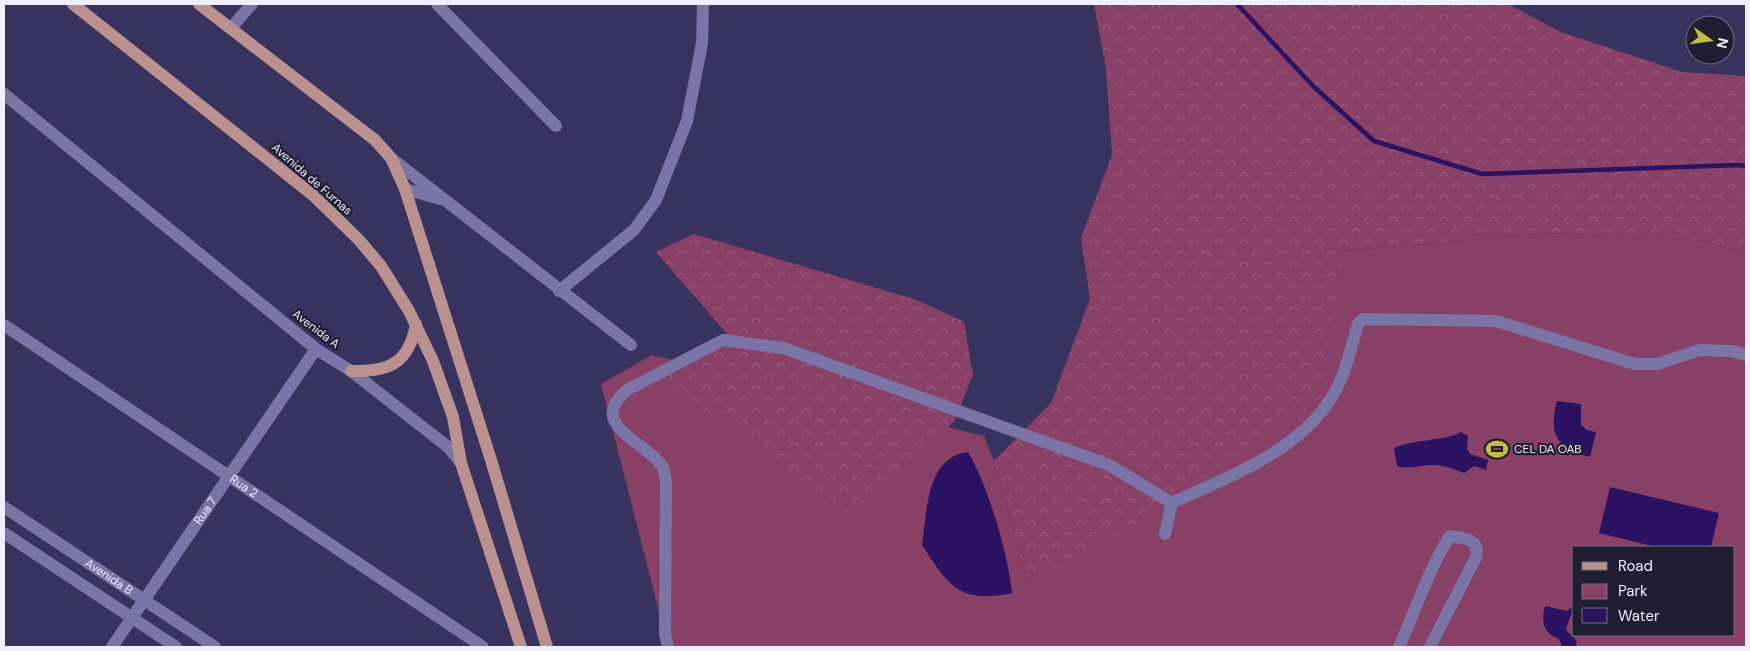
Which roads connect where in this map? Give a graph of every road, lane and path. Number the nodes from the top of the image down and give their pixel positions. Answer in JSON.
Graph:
{"nodes":[{"id":1,"x":73,"y":4,"type":"edge"},
{"id":2,"x":198,"y":4,"type":"edge"},
{"id":3,"x":252,"y":4,"type":"edge"},
{"id":4,"x":437,"y":4,"type":"edge"},
{"id":5,"x":703,"y":4,"type":"edge"},
{"id":6,"x":231,"y":28,"type":"junction"},
{"id":7,"x":4,"y":94,"type":"edge"},
{"id":8,"x":556,"y":126,"type":"dead end"},
{"id":9,"x":390,"y":158,"type":"junction"},
{"id":10,"x":405,"y":189,"type":"junction"},
{"id":11,"x":450,"y":202,"type":"junction"},
{"id":12,"x":559,"y":291,"type":"junction"},
{"id":13,"x":416,"y":324,"type":"junction"},
{"id":14,"x":4,"y":325,"type":"edge"},
{"id":15,"x":631,"y":345,"type":"dead end"},
{"id":16,"x":316,"y":349,"type":"junction"},
{"id":17,"x":1746,"y":355,"type":"edge"},
{"id":18,"x":351,"y":371,"type":"junction"},
{"id":19,"x":461,"y":463,"type":"junction"},
{"id":20,"x":229,"y":477,"type":"junction"},
{"id":21,"x":1172,"y":504,"type":"junction"},
{"id":22,"x":4,"y":507,"type":"edge"},
{"id":23,"x":4,"y":533,"type":"edge"},
{"id":24,"x":1165,"y":534,"type":"dead end"},
{"id":25,"x":144,"y":600,"type":"junction"},
{"id":26,"x":132,"y":618,"type":"junction"},
{"id":27,"x":112,"y":647,"type":"edge"},
{"id":28,"x":176,"y":647,"type":"edge"},
{"id":29,"x":215,"y":647,"type":"edge"},
{"id":30,"x":483,"y":647,"type":"edge"},
{"id":31,"x":521,"y":647,"type":"edge"},
{"id":32,"x":547,"y":647,"type":"edge"},
{"id":33,"x":668,"y":647,"type":"edge"},
{"id":34,"x":1399,"y":647,"type":"edge"},
{"id":35,"x":1430,"y":647,"type":"edge"}],
"edges":[{"from":1,"to":13,"type":"main road","name":"Avenida de Furnas"},
{"from":2,"to":6,"type":"main road"},
{"from":3,"to":6,"type":"street"},
{"from":4,"to":8,"type":"street"},
{"from":5,"to":12,"type":"street"},
{"from":6,"to":9,"type":"main road"},
{"from":7,"to":16,"type":"street","name":"Avenida A"},
{"from":9,"to":10,"type":"main road"},
{"from":9,"to":11,"type":"street"},
{"from":10,"to":11,"type":"street"},
{"from":10,"to":32,"type":"main road"},
{"from":11,"to":12,"type":"street"},
{"from":12,"to":15,"type":"street"},
{"from":13,"to":18,"type":"main road"},
{"from":13,"to":19,"type":"main road","name":"Avenida de Furnas"},
{"from":14,"to":20,"type":"street","name":"Rua 2"},
{"from":16,"to":18,"type":"street","name":"Avenida A"},
{"from":16,"to":20,"type":"street","name":"Rua 7"},
{"from":17,"to":21,"type":"street"},
{"from":18,"to":19,"type":"street","name":"Avenida A"},
{"from":19,"to":31,"type":"main road","name":"Avenida A"},
{"from":20,"to":25,"type":"street","name":"Rua 7"},
{"from":20,"to":30,"type":"street","name":"Rua 2"},
{"from":21,"to":24,"type":"street"},
{"from":21,"to":33,"type":"street"},
{"from":22,"to":25,"type":"street","name":"Avenida B"},
{"from":23,"to":26,"type":"street","name":"Avenida B"},
{"from":25,"to":26,"type":"street","name":"Rua 7"},
{"from":25,"to":29,"type":"street","name":"Avenida B"},
{"from":26,"to":27,"type":"street","name":"Rua 7"},
{"from":26,"to":28,"type":"street","name":"Avenida B"},
{"from":34,"to":35,"type":"street"}]}
